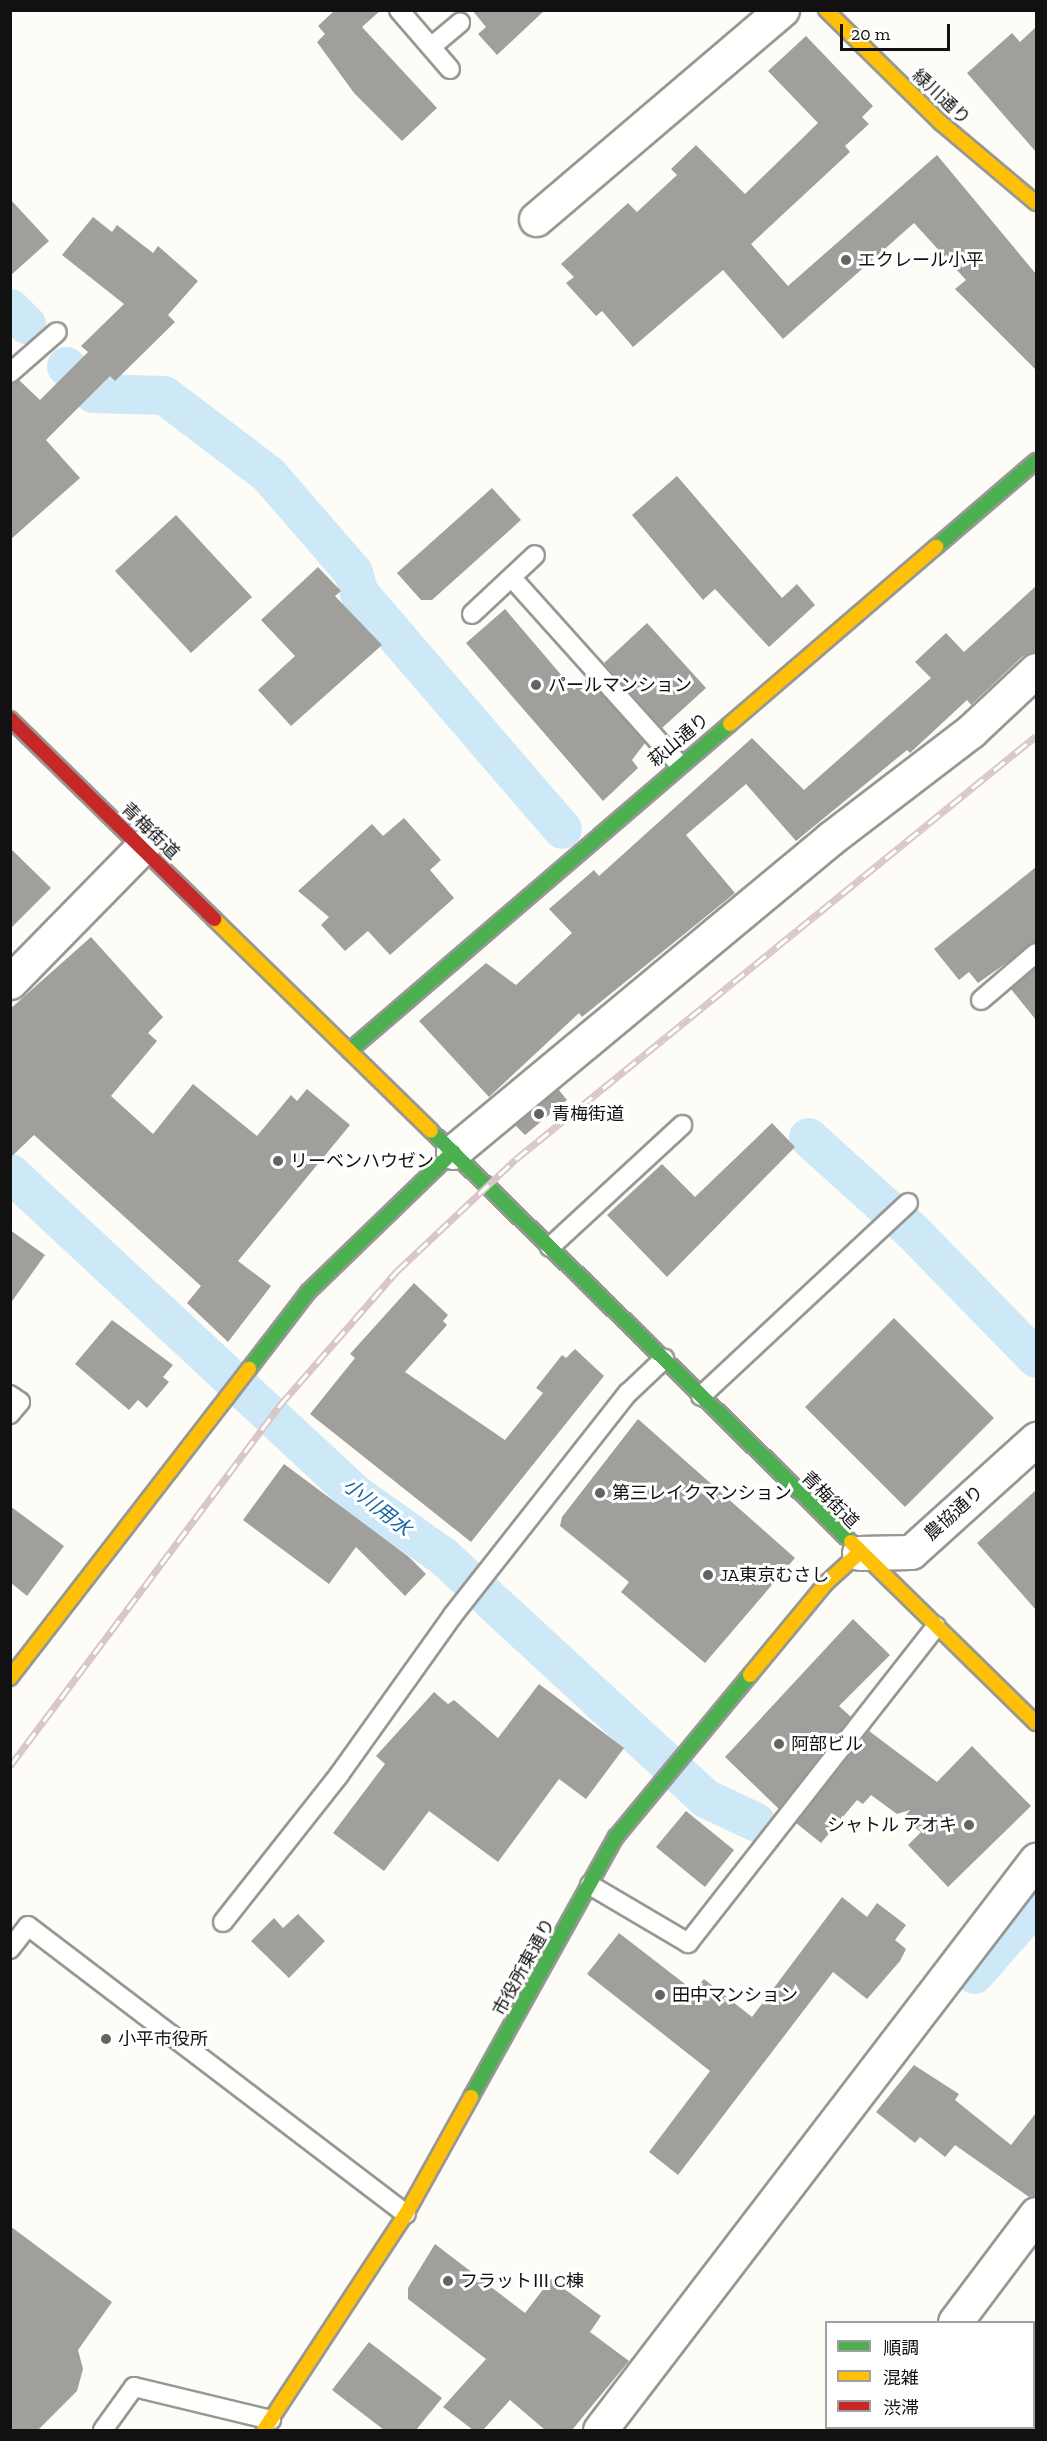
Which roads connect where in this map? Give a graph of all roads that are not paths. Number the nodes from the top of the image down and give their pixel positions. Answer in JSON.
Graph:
{"nodes":[{"id":1,"x":399,"y":10,"type":"edge"},
{"id":2,"x":782,"y":10,"type":"edge"},
{"id":3,"x":826,"y":10,"type":"edge"},
{"id":4,"x":460,"y":23,"type":"dead end"},
{"id":5,"x":431,"y":47,"type":"junction"},
{"id":6,"x":450,"y":69,"type":"dead end"},
{"id":7,"x":1036,"y":203,"type":"edge"},
{"id":8,"x":536,"y":219,"type":"dead end"},
{"id":9,"x":57,"y":332,"type":"dead end"},
{"id":10,"x":10,"y":373,"type":"edge"},
{"id":11,"x":1036,"y":461,"type":"edge"},
{"id":12,"x":535,"y":555,"type":"dead end"},
{"id":13,"x":512,"y":579,"type":"junction"},
{"id":14,"x":472,"y":614,"type":"dead end"},
{"id":15,"x":1036,"y":670,"type":"edge"},
{"id":16,"x":10,"y":719,"type":"edge"},
{"id":17,"x":679,"y":764,"type":"junction"},
{"id":18,"x":142,"y":847,"type":"junction"},
{"id":19,"x":1036,"y":953,"type":"edge"},
{"id":20,"x":10,"y":982,"type":"edge"},
{"id":21,"x":981,"y":1000,"type":"dead end"},
{"id":22,"x":350,"y":1051,"type":"junction"},
{"id":23,"x":682,"y":1125,"type":"dead end"},
{"id":24,"x":453,"y":1152,"type":"junction"},
{"id":25,"x":908,"y":1203,"type":"dead end"},
{"id":26,"x":550,"y":1246,"type":"junction"},
{"id":27,"x":664,"y":1359,"type":"junction"},
{"id":28,"x":10,"y":1395,"type":"edge"},
{"id":29,"x":701,"y":1396,"type":"junction"},
{"id":30,"x":10,"y":1414,"type":"edge"},
{"id":31,"x":1036,"y":1439,"type":"edge"},
{"id":32,"x":859,"y":1553,"type":"junction"},
{"id":33,"x":936,"y":1628,"type":"junction"},
{"id":34,"x":10,"y":1678,"type":"edge"},
{"id":35,"x":1036,"y":1723,"type":"edge"},
{"id":36,"x":1036,"y":1860,"type":"edge"},
{"id":37,"x":590,"y":1885,"type":"junction"},
{"id":38,"x":224,"y":1922,"type":"dead end"},
{"id":39,"x":10,"y":1949,"type":"edge"},
{"id":40,"x":406,"y":2214,"type":"junction"},
{"id":41,"x":1036,"y":2214,"type":"edge"},
{"id":42,"x":956,"y":2321,"type":"edge"},
{"id":43,"x":268,"y":2425,"type":"edge"},
{"id":44,"x":103,"y":2430,"type":"edge"},
{"id":45,"x":600,"y":2430,"type":"edge"}],
"edges":[{"from":1,"to":5,"type":"lane"},
{"from":2,"to":8,"type":"street"},
{"from":3,"to":7,"type":"street","name":"緑川通り"},
{"from":4,"to":5,"type":"lane"},
{"from":5,"to":6,"type":"lane"},
{"from":9,"to":10,"type":"lane"},
{"from":11,"to":17,"type":"street","name":"萩山通り"},
{"from":12,"to":13,"type":"lane"},
{"from":13,"to":14,"type":"lane"},
{"from":13,"to":17,"type":"lane"},
{"from":15,"to":24,"type":"street"},
{"from":16,"to":18,"type":"street","name":"青梅街道"},
{"from":17,"to":22,"type":"street","name":"萩山通り"},
{"from":18,"to":20,"type":"street"},
{"from":18,"to":22,"type":"street","name":"青梅街道"},
{"from":19,"to":21,"type":"lane"},
{"from":22,"to":24,"type":"street","name":"青梅街道"},
{"from":23,"to":26,"type":"lane"},
{"from":24,"to":26,"type":"street","name":"青梅街道"},
{"from":24,"to":34,"type":"street"},
{"from":25,"to":29,"type":"lane"},
{"from":26,"to":27,"type":"street","name":"青梅街道"},
{"from":27,"to":29,"type":"street","name":"青梅街道"},
{"from":27,"to":38,"type":"lane"},
{"from":28,"to":30,"type":"lane"},
{"from":29,"to":32,"type":"street","name":"青梅街道"},
{"from":31,"to":32,"type":"street","name":"農協通り"},
{"from":32,"to":33,"type":"street","name":"青梅街道"},
{"from":32,"to":37,"type":"street","name":"市役所東通り"},
{"from":33,"to":35,"type":"street","name":"青梅街道"},
{"from":33,"to":37,"type":"lane"},
{"from":36,"to":45,"type":"street"},
{"from":37,"to":40,"type":"street","name":"市役所東通り"},
{"from":39,"to":40,"type":"lane"},
{"from":40,"to":43,"type":"street","name":"市役所東通り"},
{"from":41,"to":42,"type":"street"},
{"from":43,"to":44,"type":"lane"}]}
